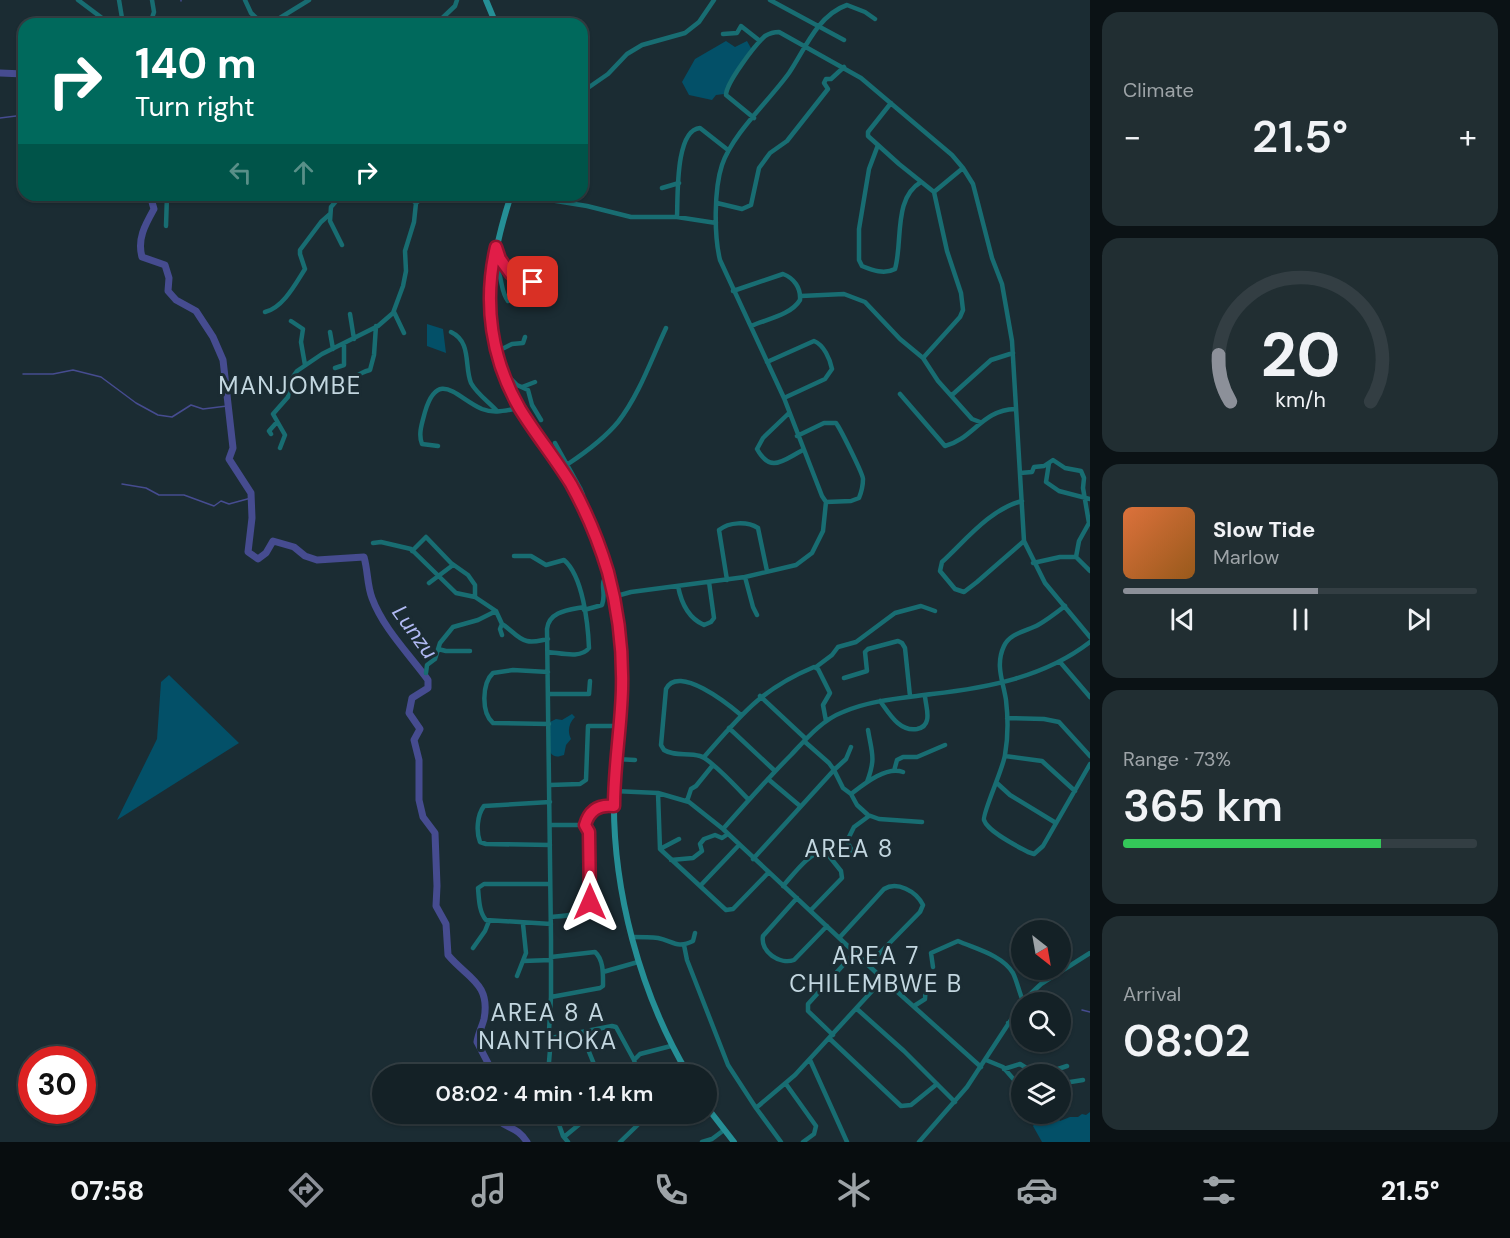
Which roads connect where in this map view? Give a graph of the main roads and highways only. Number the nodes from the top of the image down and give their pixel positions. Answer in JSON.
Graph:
{"nodes":[{"id":1,"x":487,"y":1,"type":"edge"},
{"id":2,"x":494,"y":18,"type":"edge"},
{"id":3,"x":509,"y":201,"type":"edge"},
{"id":4,"x":682,"y":1064,"type":"edge"},
{"id":5,"x":717,"y":1121,"type":"edge"},
{"id":6,"x":734,"y":1142,"type":"edge"}],
"edges":[{"from":1,"to":2,"type":"main road"},
{"from":3,"to":4,"type":"main road"},
{"from":5,"to":6,"type":"main road"}]}
